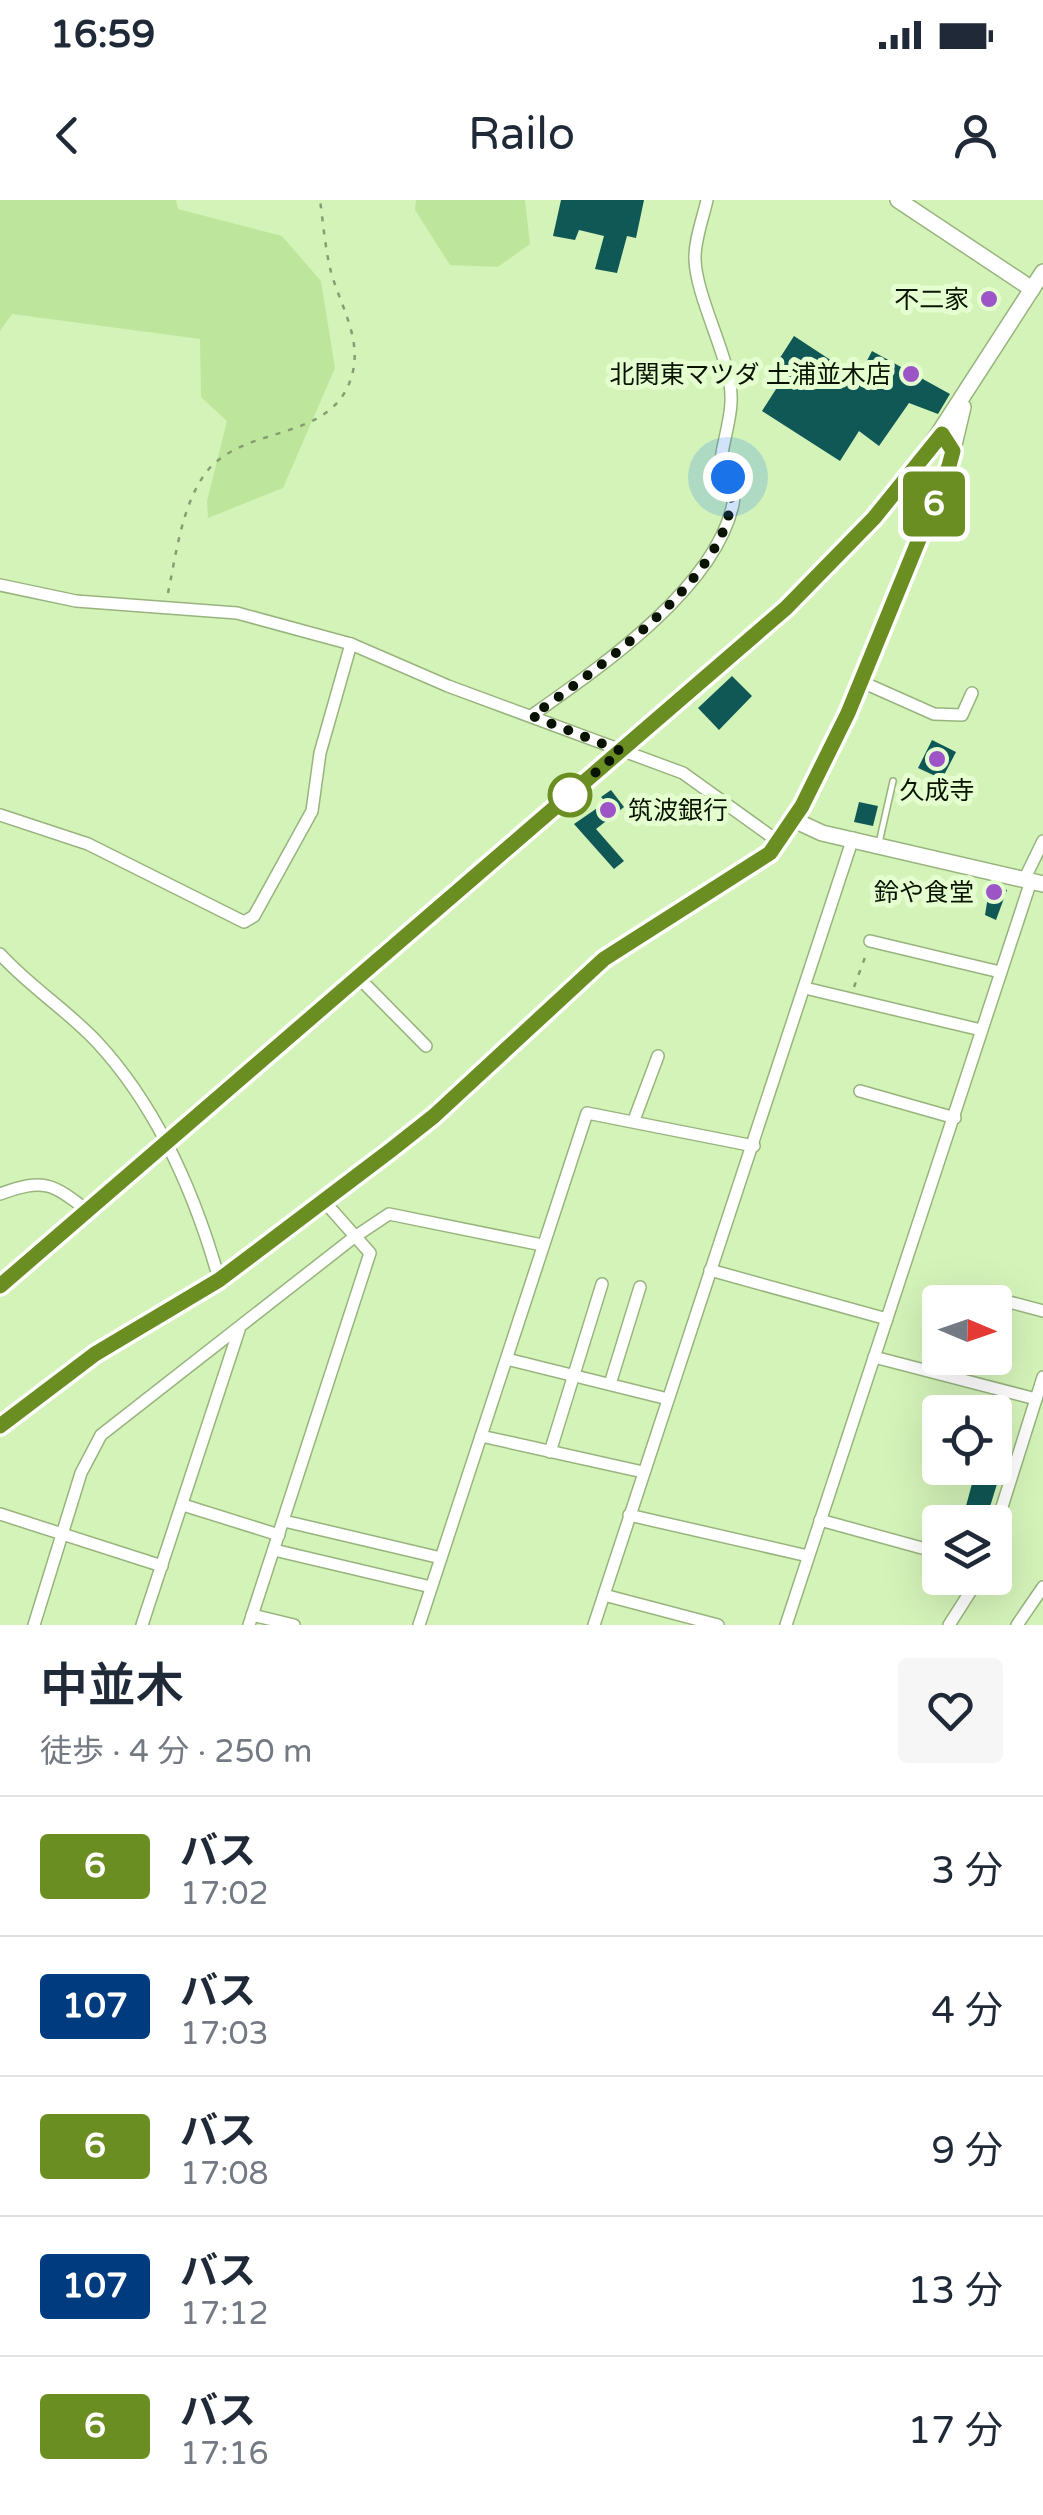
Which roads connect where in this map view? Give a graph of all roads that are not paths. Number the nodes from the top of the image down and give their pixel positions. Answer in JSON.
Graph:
{"nodes":[{"id":1,"x":706,"y":200,"type":"edge"},
{"id":2,"x":898,"y":200,"type":"edge"},
{"id":3,"x":1043,"y":272,"type":"edge"},
{"id":4,"x":1032,"y":289,"type":"junction"},
{"id":5,"x":964,"y":400,"type":"junction"},
{"id":6,"x":942,"y":434,"type":"junction"},
{"id":7,"x":953,"y":451,"type":"junction"},
{"id":8,"x":912,"y":473,"type":"junction"},
{"id":9,"x":939,"y":491,"type":"junction"},
{"id":10,"x":0,"y":585,"type":"edge"},
{"id":11,"x":351,"y":644,"type":"junction"},
{"id":12,"x":862,"y":682,"type":"junction"},
{"id":13,"x":972,"y":693,"type":"dead end"},
{"id":14,"x":532,"y":716,"type":"junction"},
{"id":15,"x":621,"y":751,"type":"junction"},
{"id":16,"x":893,"y":781,"type":"dead end"},
{"id":17,"x":0,"y":815,"type":"edge"},
{"id":18,"x":794,"y":820,"type":"junction"},
{"id":19,"x":854,"y":838,"type":"junction"},
{"id":20,"x":1043,"y":841,"type":"edge"},
{"id":21,"x":778,"y":842,"type":"junction"},
{"id":22,"x":879,"y":843,"type":"junction"},
{"id":23,"x":1033,"y":881,"type":"edge"},
{"id":24,"x":870,"y":941,"type":"road end"},
{"id":25,"x":0,"y":954,"type":"edge"},
{"id":26,"x":1000,"y":972,"type":"junction"},
{"id":27,"x":358,"y":976,"type":"junction"},
{"id":28,"x":805,"y":988,"type":"junction"},
{"id":29,"x":981,"y":1030,"type":"junction"},
{"id":30,"x":426,"y":1046,"type":"dead end"},
{"id":31,"x":658,"y":1056,"type":"dead end"},
{"id":32,"x":860,"y":1091,"type":"dead end"},
{"id":33,"x":955,"y":1118,"type":"junction"},
{"id":34,"x":634,"y":1120,"type":"junction"},
{"id":35,"x":166,"y":1144,"type":"junction"},
{"id":36,"x":754,"y":1146,"type":"junction"},
{"id":37,"x":0,"y":1194,"type":"edge"},
{"id":38,"x":323,"y":1200,"type":"junction"},
{"id":39,"x":88,"y":1210,"type":"junction"},
{"id":40,"x":353,"y":1238,"type":"junction"},
{"id":41,"x":542,"y":1245,"type":"junction"},
{"id":42,"x":710,"y":1270,"type":"junction"},
{"id":43,"x":219,"y":1280,"type":"junction"},
{"id":44,"x":602,"y":1284,"type":"dead end"},
{"id":45,"x":0,"y":1286,"type":"edge"},
{"id":46,"x":640,"y":1287,"type":"dead end"},
{"id":47,"x":1012,"y":1303,"type":"edge"},
{"id":48,"x":1043,"y":1311,"type":"edge"},
{"id":49,"x":887,"y":1319,"type":"junction"},
{"id":50,"x":239,"y":1330,"type":"junction"},
{"id":51,"x":874,"y":1357,"type":"junction"},
{"id":52,"x":507,"y":1359,"type":"junction"},
{"id":53,"x":574,"y":1375,"type":"junction"},
{"id":54,"x":1043,"y":1377,"type":"edge"},
{"id":55,"x":610,"y":1384,"type":"junction"},
{"id":56,"x":668,"y":1399,"type":"junction"},
{"id":57,"x":1036,"y":1399,"type":"junction"},
{"id":58,"x":0,"y":1426,"type":"edge"},
{"id":59,"x":482,"y":1436,"type":"junction"},
{"id":60,"x":550,"y":1452,"type":"junction"},
{"id":61,"x":643,"y":1472,"type":"junction"},
{"id":62,"x":183,"y":1504,"type":"junction"},
{"id":63,"x":1003,"y":1505,"type":"edge"},
{"id":64,"x":0,"y":1514,"type":"edge"},
{"id":65,"x":629,"y":1515,"type":"junction"},
{"id":66,"x":820,"y":1520,"type":"junction"},
{"id":67,"x":284,"y":1521,"type":"junction"},
{"id":68,"x":62,"y":1535,"type":"junction"},
{"id":69,"x":279,"y":1535,"type":"junction"},
{"id":70,"x":922,"y":1547,"type":"edge"},
{"id":71,"x":274,"y":1550,"type":"junction"},
{"id":72,"x":808,"y":1556,"type":"junction"},
{"id":73,"x":442,"y":1558,"type":"junction"},
{"id":74,"x":162,"y":1566,"type":"junction"},
{"id":75,"x":1043,"y":1587,"type":"edge"},
{"id":76,"x":431,"y":1588,"type":"junction"},
{"id":77,"x":604,"y":1595,"type":"junction"},
{"id":78,"x":968,"y":1595,"type":"edge"},
{"id":79,"x":251,"y":1620,"type":"edge"},
{"id":80,"x":34,"y":1625,"type":"edge"},
{"id":81,"x":142,"y":1625,"type":"edge"},
{"id":82,"x":294,"y":1625,"type":"edge"},
{"id":83,"x":419,"y":1625,"type":"edge"},
{"id":84,"x":594,"y":1625,"type":"edge"},
{"id":85,"x":718,"y":1625,"type":"edge"},
{"id":86,"x":786,"y":1625,"type":"edge"},
{"id":87,"x":949,"y":1625,"type":"edge"},
{"id":88,"x":1017,"y":1625,"type":"edge"}],
"edges":[{"from":1,"to":14,"type":"street"},
{"from":2,"to":4,"type":"street"},
{"from":3,"to":4,"type":"street"},
{"from":4,"to":5,"type":"street"},
{"from":5,"to":6,"type":"street"},
{"from":5,"to":7,"type":"street"},
{"from":6,"to":7,"type":"street"},
{"from":6,"to":8,"type":"street"},
{"from":7,"to":9,"type":"street"},
{"from":8,"to":9,"type":"street"},
{"from":8,"to":15,"type":"street"},
{"from":9,"to":12,"type":"street"},
{"from":10,"to":11,"type":"street"},
{"from":11,"to":14,"type":"street"},
{"from":11,"to":17,"type":"street"},
{"from":12,"to":13,"type":"street"},
{"from":12,"to":18,"type":"street"},
{"from":14,"to":15,"type":"street"},
{"from":15,"to":21,"type":"street"},
{"from":15,"to":27,"type":"street"},
{"from":16,"to":22,"type":"lane"},
{"from":18,"to":19,"type":"street"},
{"from":18,"to":21,"type":"street"},
{"from":19,"to":22,"type":"street"},
{"from":19,"to":28,"type":"street"},
{"from":20,"to":23,"type":"street"},
{"from":21,"to":38,"type":"street"},
{"from":22,"to":23,"type":"street"},
{"from":23,"to":26,"type":"street"},
{"from":24,"to":26,"type":"street"},
{"from":25,"to":35,"type":"street"},
{"from":26,"to":29,"type":"street"},
{"from":27,"to":30,"type":"street"},
{"from":27,"to":35,"type":"street"},
{"from":28,"to":29,"type":"street"},
{"from":28,"to":36,"type":"street"},
{"from":29,"to":33,"type":"street"},
{"from":31,"to":34,"type":"street"},
{"from":32,"to":33,"type":"street"},
{"from":33,"to":49,"type":"street"},
{"from":34,"to":36,"type":"street"},
{"from":34,"to":41,"type":"street"},
{"from":35,"to":39,"type":"street"},
{"from":35,"to":43,"type":"street"},
{"from":36,"to":42,"type":"street"},
{"from":37,"to":39,"type":"street"},
{"from":38,"to":40,"type":"street"},
{"from":38,"to":43,"type":"street"},
{"from":39,"to":45,"type":"street"},
{"from":40,"to":41,"type":"street"},
{"from":40,"to":50,"type":"street"},
{"from":40,"to":67,"type":"street"},
{"from":41,"to":52,"type":"street"},
{"from":42,"to":49,"type":"street"},
{"from":42,"to":56,"type":"street"},
{"from":43,"to":58,"type":"street"},
{"from":44,"to":53,"type":"street"},
{"from":46,"to":55,"type":"street"},
{"from":47,"to":48,"type":"street"},
{"from":49,"to":51,"type":"street"},
{"from":50,"to":62,"type":"street"},
{"from":50,"to":68,"type":"street"},
{"from":51,"to":57,"type":"street"},
{"from":51,"to":66,"type":"street"},
{"from":52,"to":53,"type":"street"},
{"from":52,"to":59,"type":"street"},
{"from":53,"to":55,"type":"street"},
{"from":53,"to":60,"type":"street"},
{"from":54,"to":57,"type":"street"},
{"from":55,"to":56,"type":"street"},
{"from":56,"to":61,"type":"street"},
{"from":57,"to":63,"type":"street"},
{"from":59,"to":60,"type":"street"},
{"from":59,"to":73,"type":"street"},
{"from":60,"to":61,"type":"street"},
{"from":61,"to":65,"type":"street"},
{"from":62,"to":69,"type":"street"},
{"from":62,"to":74,"type":"street"},
{"from":64,"to":68,"type":"street"},
{"from":65,"to":72,"type":"street"},
{"from":65,"to":77,"type":"street"},
{"from":66,"to":70,"type":"street"},
{"from":66,"to":72,"type":"street"},
{"from":67,"to":69,"type":"street"},
{"from":67,"to":73,"type":"street"},
{"from":68,"to":74,"type":"street"},
{"from":68,"to":80,"type":"street"},
{"from":69,"to":71,"type":"street"},
{"from":71,"to":76,"type":"street"},
{"from":71,"to":79,"type":"street"},
{"from":72,"to":86,"type":"street"},
{"from":73,"to":76,"type":"street"},
{"from":74,"to":81,"type":"street"},
{"from":75,"to":88,"type":"street"},
{"from":76,"to":83,"type":"street"},
{"from":77,"to":84,"type":"street"},
{"from":77,"to":85,"type":"street"},
{"from":78,"to":87,"type":"street"},
{"from":79,"to":82,"type":"street"}]}
